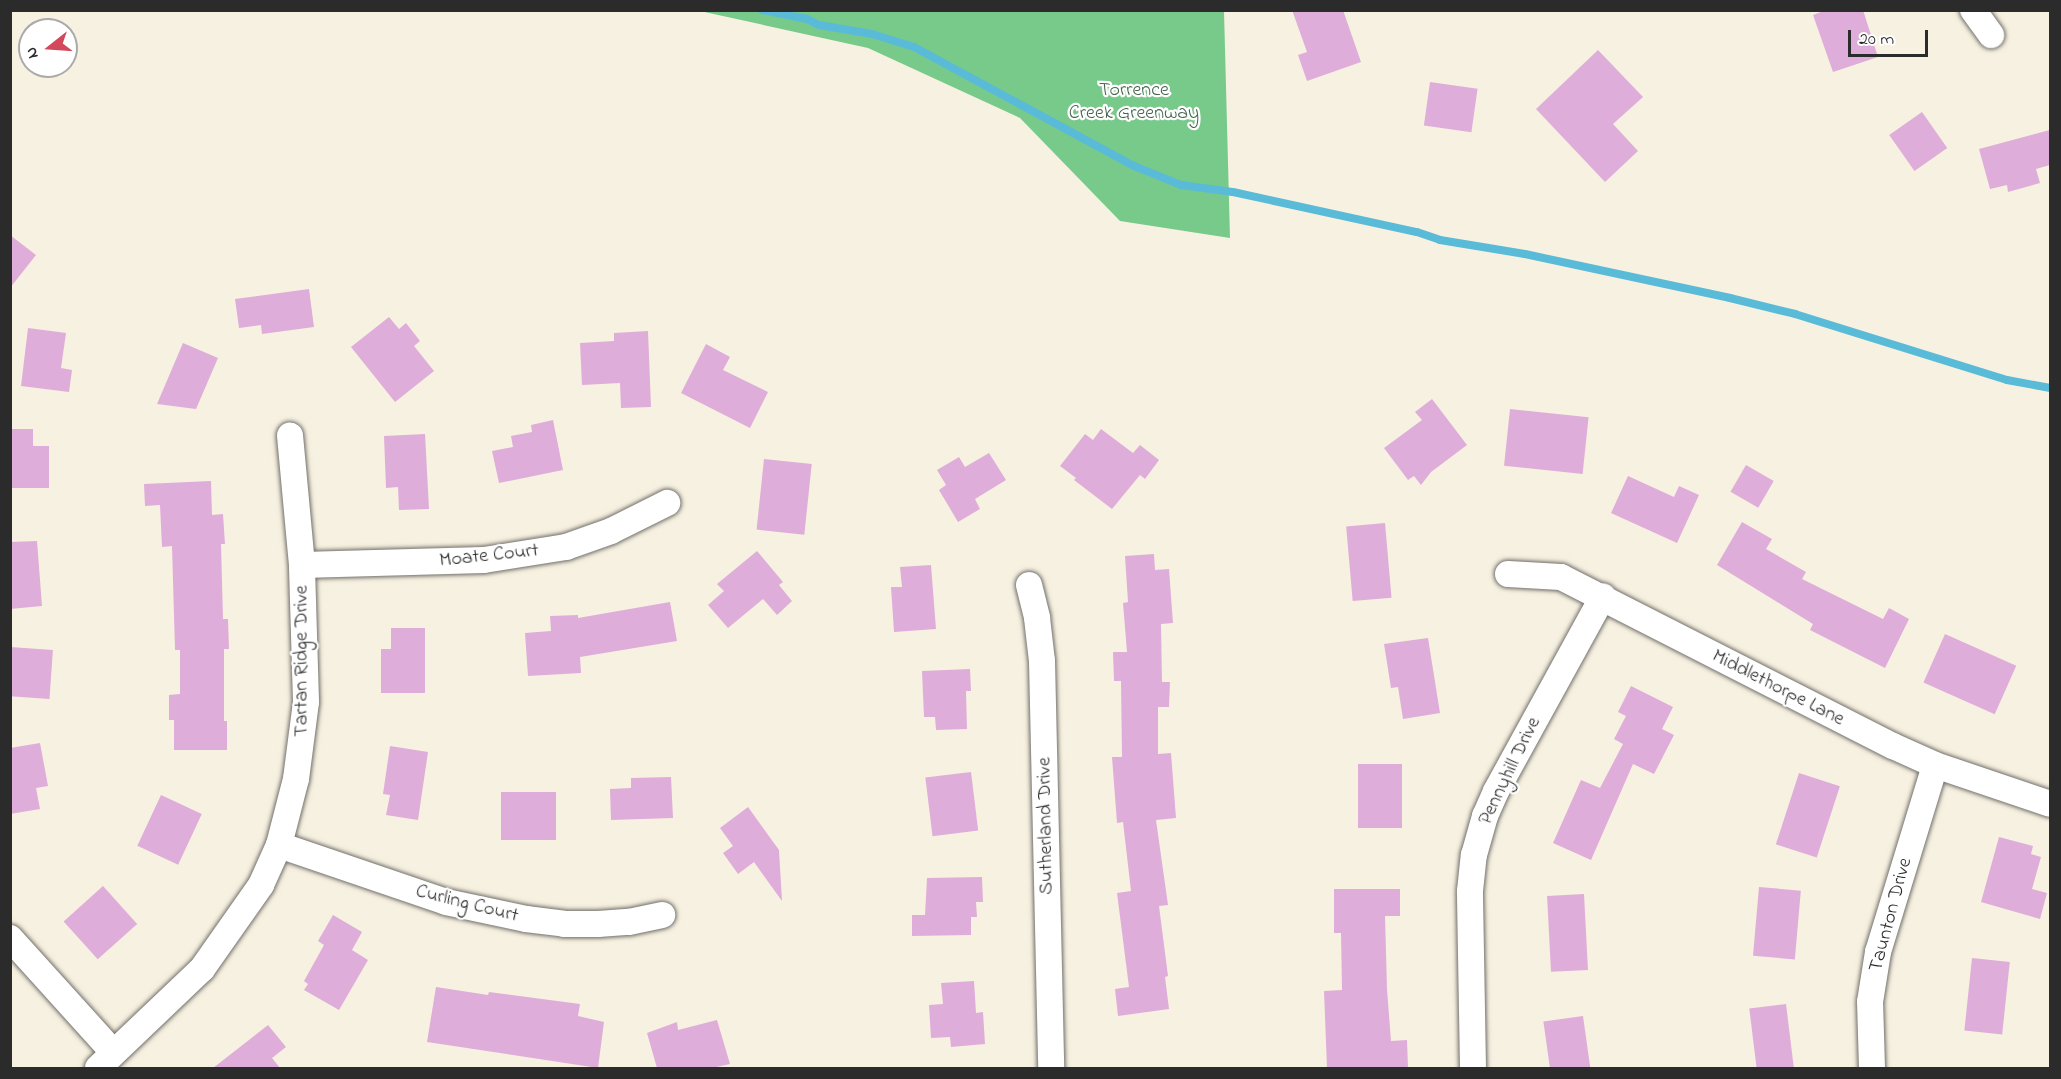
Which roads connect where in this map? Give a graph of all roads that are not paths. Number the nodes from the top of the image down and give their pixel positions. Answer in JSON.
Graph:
{"nodes":[{"id":1,"x":1973,"y":10,"type":"edge"},
{"id":2,"x":1991,"y":36,"type":"dead end"},
{"id":3,"x":290,"y":436,"type":"dead end"},
{"id":4,"x":667,"y":503,"type":"dead end"},
{"id":5,"x":302,"y":566,"type":"junction"},
{"id":6,"x":1509,"y":574,"type":"dead end"},
{"id":7,"x":1029,"y":585,"type":"dead end"},
{"id":8,"x":1603,"y":596,"type":"junction"},
{"id":9,"x":1935,"y":765,"type":"junction"},
{"id":10,"x":2050,"y":804,"type":"edge"},
{"id":11,"x":279,"y":844,"type":"junction"},
{"id":12,"x":662,"y":915,"type":"dead end"},
{"id":13,"x":10,"y":938,"type":"edge"},
{"id":14,"x":106,"y":1060,"type":"edge"},
{"id":15,"x":1051,"y":1068,"type":"edge"},
{"id":16,"x":1473,"y":1068,"type":"edge"},
{"id":17,"x":1872,"y":1068,"type":"edge"}],
"edges":[{"from":1,"to":2,"type":"street"},
{"from":3,"to":5,"type":"street","name":"Tartan Ridge Drive"},
{"from":4,"to":5,"type":"street","name":"Moate Court"},
{"from":5,"to":11,"type":"street","name":"Tartan Ridge Drive"},
{"from":6,"to":8,"type":"street","name":"Middlethorpe Lane"},
{"from":7,"to":15,"type":"street","name":"Sutherland Drive"},
{"from":8,"to":9,"type":"street","name":"Middlethorpe Lane"},
{"from":8,"to":16,"type":"street","name":"Pennyhill Drive"},
{"from":9,"to":10,"type":"street","name":"Middlethorpe Lane"},
{"from":9,"to":17,"type":"street","name":"Taunton Drive"},
{"from":11,"to":12,"type":"street","name":"Curling Court"},
{"from":11,"to":14,"type":"street","name":"Tartan Ridge Drive"},
{"from":13,"to":14,"type":"street"}]}
